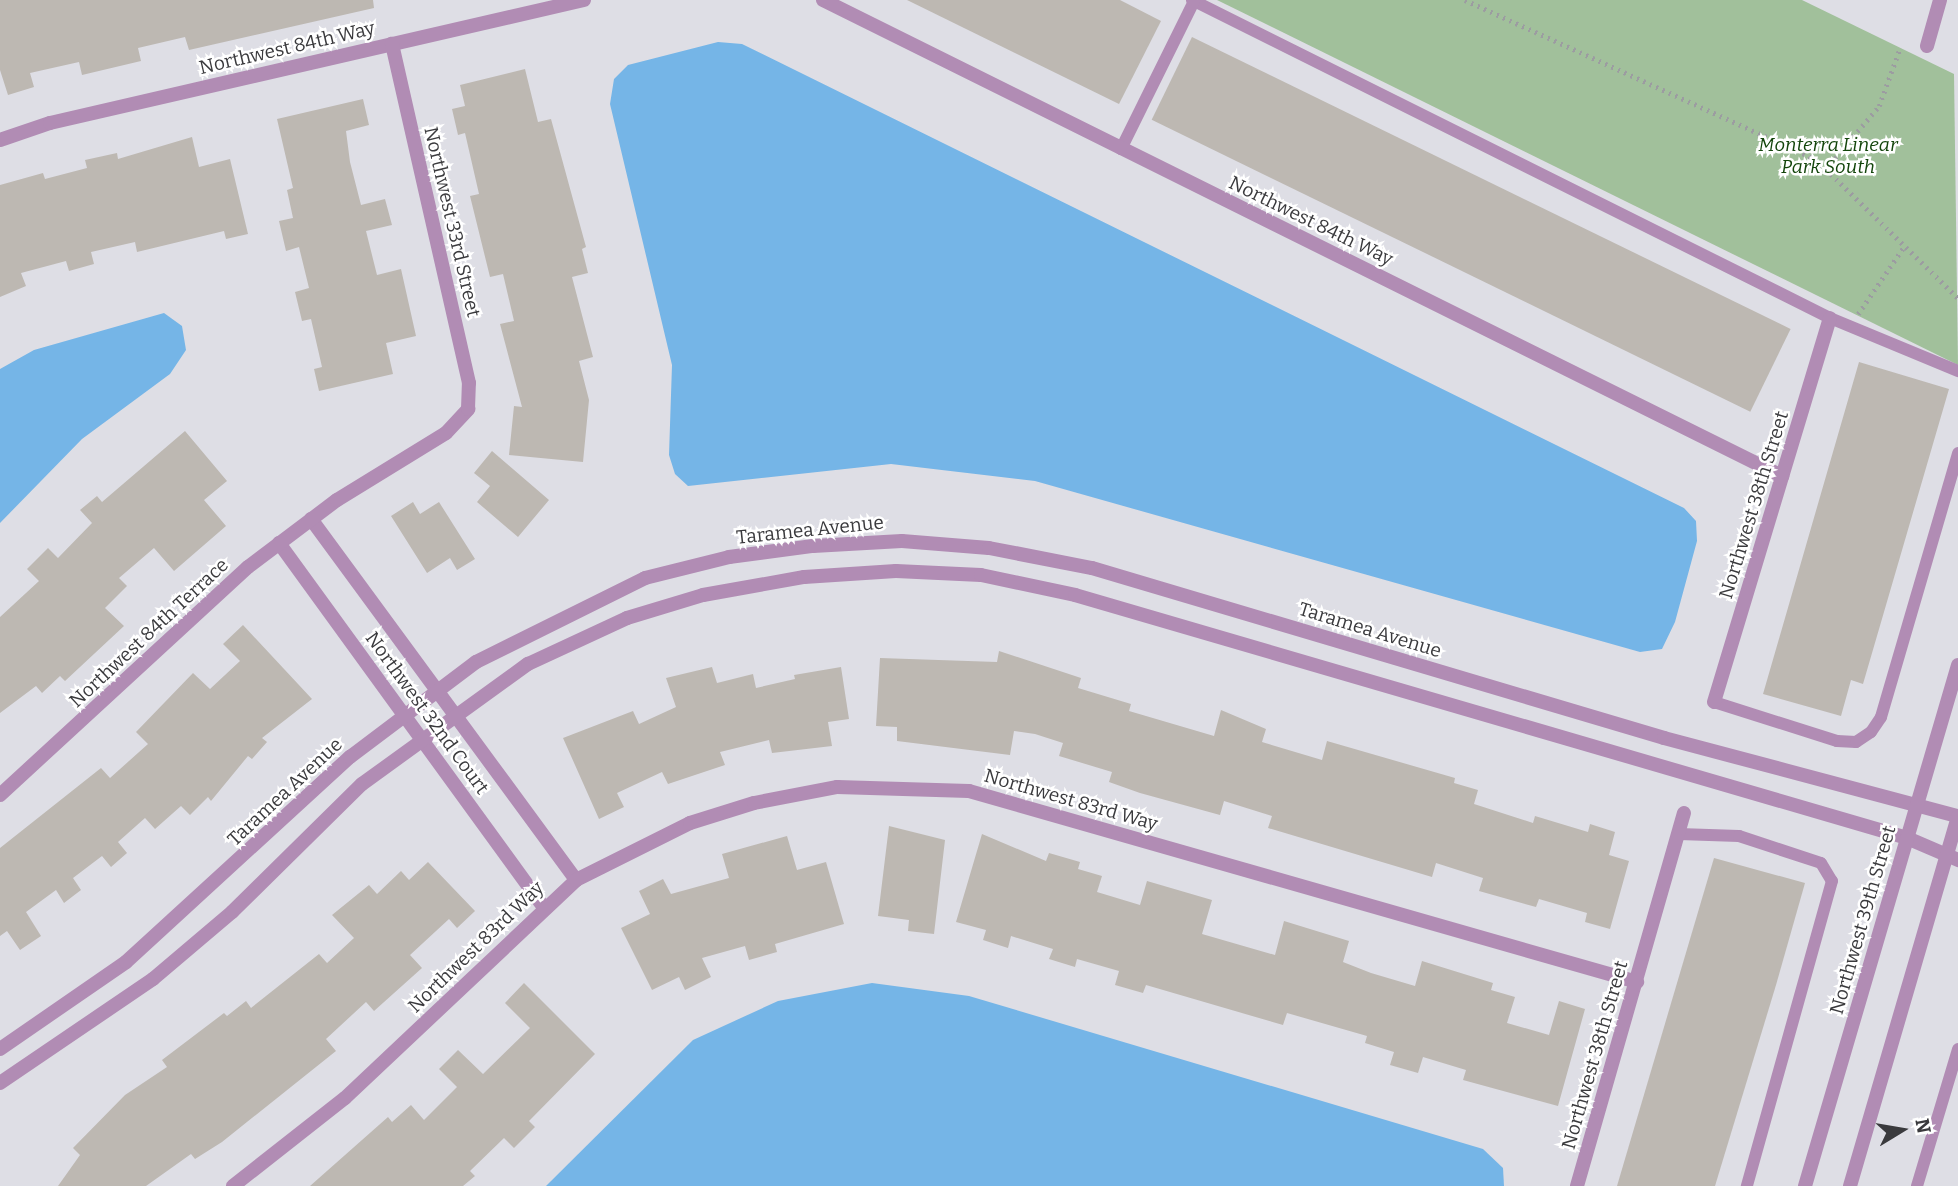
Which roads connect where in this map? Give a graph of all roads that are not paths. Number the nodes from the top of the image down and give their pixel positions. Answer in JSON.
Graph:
{"nodes":[{"id":1,"x":584,"y":0,"type":"edge"},
{"id":2,"x":823,"y":0,"type":"edge"},
{"id":3,"x":1193,"y":0,"type":"edge"},
{"id":4,"x":1940,"y":0,"type":"edge"},
{"id":5,"x":392,"y":44,"type":"junction"},
{"id":6,"x":1927,"y":46,"type":"dead end"},
{"id":7,"x":0,"y":141,"type":"edge"},
{"id":8,"x":1121,"y":149,"type":"junction"},
{"id":9,"x":1830,"y":318,"type":"junction"},
{"id":10,"x":1958,"y":372,"type":"edge"},
{"id":11,"x":468,"y":409,"type":"joint"},
{"id":12,"x":1958,"y":453,"type":"edge"},
{"id":13,"x":1782,"y":476,"type":"junction"},
{"id":14,"x":311,"y":519,"type":"junction"},
{"id":15,"x":279,"y":543,"type":"junction"},
{"id":16,"x":1958,"y":665,"type":"edge"},
{"id":17,"x":434,"y":691,"type":"junction"},
{"id":18,"x":1714,"y":702,"type":"joint"},
{"id":19,"x":404,"y":715,"type":"junction"},
{"id":20,"x":453,"y":716,"type":"junction"},
{"id":21,"x":423,"y":739,"type":"junction"},
{"id":22,"x":0,"y":796,"type":"edge"},
{"id":23,"x":1916,"y":807,"type":"junction"},
{"id":24,"x":1685,"y":813,"type":"dead end"},
{"id":25,"x":1958,"y":816,"type":"edge"},
{"id":26,"x":1679,"y":834,"type":"junction"},
{"id":27,"x":1907,"y":838,"type":"junction"},
{"id":28,"x":1952,"y":858,"type":"edge"},
{"id":29,"x":576,"y":880,"type":"junction"},
{"id":30,"x":543,"y":906,"type":"junction"},
{"id":31,"x":1637,"y":982,"type":"junction"},
{"id":32,"x":0,"y":1049,"type":"edge"},
{"id":33,"x":1958,"y":1049,"type":"edge"},
{"id":34,"x":0,"y":1083,"type":"edge"},
{"id":35,"x":233,"y":1186,"type":"edge"},
{"id":36,"x":1577,"y":1186,"type":"edge"},
{"id":37,"x":1746,"y":1186,"type":"edge"},
{"id":38,"x":1805,"y":1186,"type":"edge"},
{"id":39,"x":1850,"y":1186,"type":"edge"},
{"id":40,"x":1917,"y":1186,"type":"edge"}],
"edges":[{"from":1,"to":5,"type":"street","name":"Northwest 84th Way"},
{"from":2,"to":8,"type":"street","name":"Northwest 84th Way"},
{"from":3,"to":8,"type":"lane"},
{"from":3,"to":9,"type":"lane"},
{"from":4,"to":6,"type":"street"},
{"from":5,"to":7,"type":"street","name":"Northwest 84th Way"},
{"from":5,"to":11,"type":"street","name":"Northwest 33rd Street"},
{"from":8,"to":13,"type":"street","name":"Northwest 84th Way"},
{"from":9,"to":10,"type":"lane"},
{"from":9,"to":13,"type":"street","name":"Northwest 38th Street"},
{"from":11,"to":14,"type":"street","name":"Northwest 84th Terrace"},
{"from":12,"to":18,"type":"lane"},
{"from":13,"to":18,"type":"street","name":"Northwest 38th Street"},
{"from":14,"to":15,"type":"street","name":"Northwest 84th Terrace"},
{"from":14,"to":17,"type":"street","name":"Northwest 32nd Court"},
{"from":15,"to":19,"type":"street","name":"Northwest 32nd Court"},
{"from":15,"to":22,"type":"street","name":"Northwest 84th Terrace"},
{"from":16,"to":23,"type":"street","name":"Northwest 39th Street"},
{"from":17,"to":19,"type":"street","name":"Taramea Avenue"},
{"from":17,"to":20,"type":"street","name":"Northwest 32nd Court"},
{"from":17,"to":23,"type":"street","name":"Taramea Avenue"},
{"from":19,"to":21,"type":"street","name":"Northwest 32nd Court"},
{"from":19,"to":32,"type":"street","name":"Taramea Avenue"},
{"from":20,"to":21,"type":"street"},
{"from":20,"to":27,"type":"street"},
{"from":20,"to":29,"type":"street","name":"Northwest 32nd Court"},
{"from":21,"to":30,"type":"street","name":"Northwest 32nd Court"},
{"from":21,"to":34,"type":"street"},
{"from":23,"to":25,"type":"street","name":"Taramea Avenue"},
{"from":23,"to":27,"type":"street","name":"Northwest 39th Street"},
{"from":24,"to":26,"type":"street","name":"Northwest 38th Street"},
{"from":25,"to":28,"type":"street"},
{"from":26,"to":31,"type":"street","name":"Northwest 38th Street"},
{"from":26,"to":37,"type":"lane"},
{"from":27,"to":28,"type":"street"},
{"from":27,"to":38,"type":"street","name":"Northwest 39th Street"},
{"from":28,"to":39,"type":"street"},
{"from":29,"to":30,"type":"street","name":"Northwest 83rd Way"},
{"from":29,"to":31,"type":"street","name":"Northwest 83rd Way"},
{"from":30,"to":35,"type":"street","name":"Northwest 83rd Way"},
{"from":31,"to":36,"type":"street","name":"Northwest 38th Street"},
{"from":33,"to":40,"type":"lane"}]}
